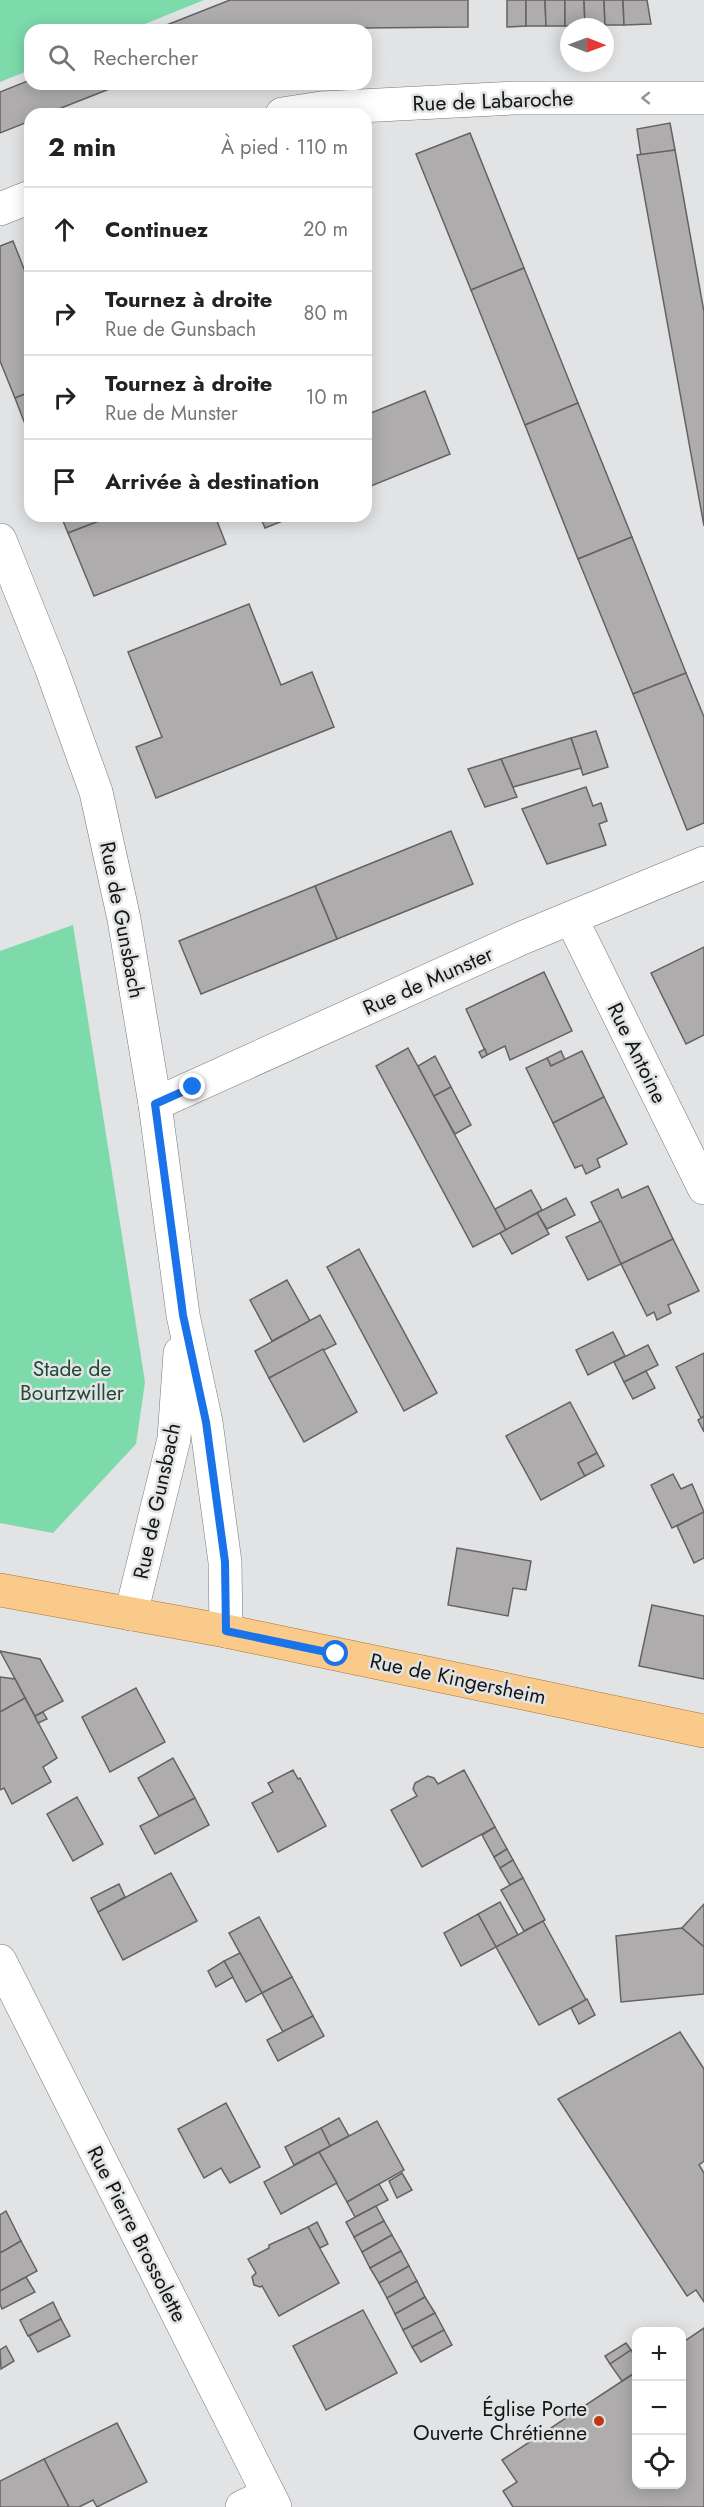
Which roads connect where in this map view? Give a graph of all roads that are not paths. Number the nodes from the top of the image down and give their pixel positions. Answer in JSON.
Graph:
{"nodes":[{"id":1,"x":704,"y":98,"type":"edge"},
{"id":2,"x":321,"y":108,"type":"edge"},
{"id":3,"x":24,"y":199,"type":"edge"},
{"id":4,"x":0,"y":208,"type":"edge"},
{"id":5,"x":0,"y":540,"type":"edge"},
{"id":6,"x":704,"y":863,"type":"edge"},
{"id":7,"x":570,"y":918,"type":"junction"},
{"id":8,"x":155,"y":1104,"type":"junction"},
{"id":9,"x":704,"y":1188,"type":"edge"},
{"id":10,"x":183,"y":1315,"type":"junction"},
{"id":11,"x":0,"y":1590,"type":"edge"},
{"id":12,"x":131,"y":1614,"type":"junction"},
{"id":13,"x":226,"y":1631,"type":"junction"},
{"id":14,"x":704,"y":1731,"type":"edge"},
{"id":15,"x":0,"y":1961,"type":"edge"},
{"id":16,"x":262,"y":2503,"type":"edge"}],
"edges":[{"from":1,"to":2,"type":"street","name":"Rue de Labaroche","one_way":true},
{"from":3,"to":4,"type":"street"},
{"from":5,"to":8,"type":"street","name":"Rue de Gunsbach"},
{"from":6,"to":7,"type":"street","name":"Rue de Munster"},
{"from":7,"to":8,"type":"street","name":"Rue de Munster"},
{"from":7,"to":9,"type":"street","name":"Rue Antoine"},
{"from":8,"to":10,"type":"street","name":"Rue de Gunsbach"},
{"from":10,"to":12,"type":"street","name":"Rue de Gunsbach"},
{"from":10,"to":13,"type":"street","name":"Rue de Gunsbach"},
{"from":11,"to":12,"type":"main road","name":"Rue de Kingersheim"},
{"from":12,"to":13,"type":"main road","name":"Rue de Kingersheim"},
{"from":13,"to":14,"type":"main road","name":"Rue de Kingersheim"},
{"from":15,"to":16,"type":"street","name":"Rue Pierre Brossolette"}]}
